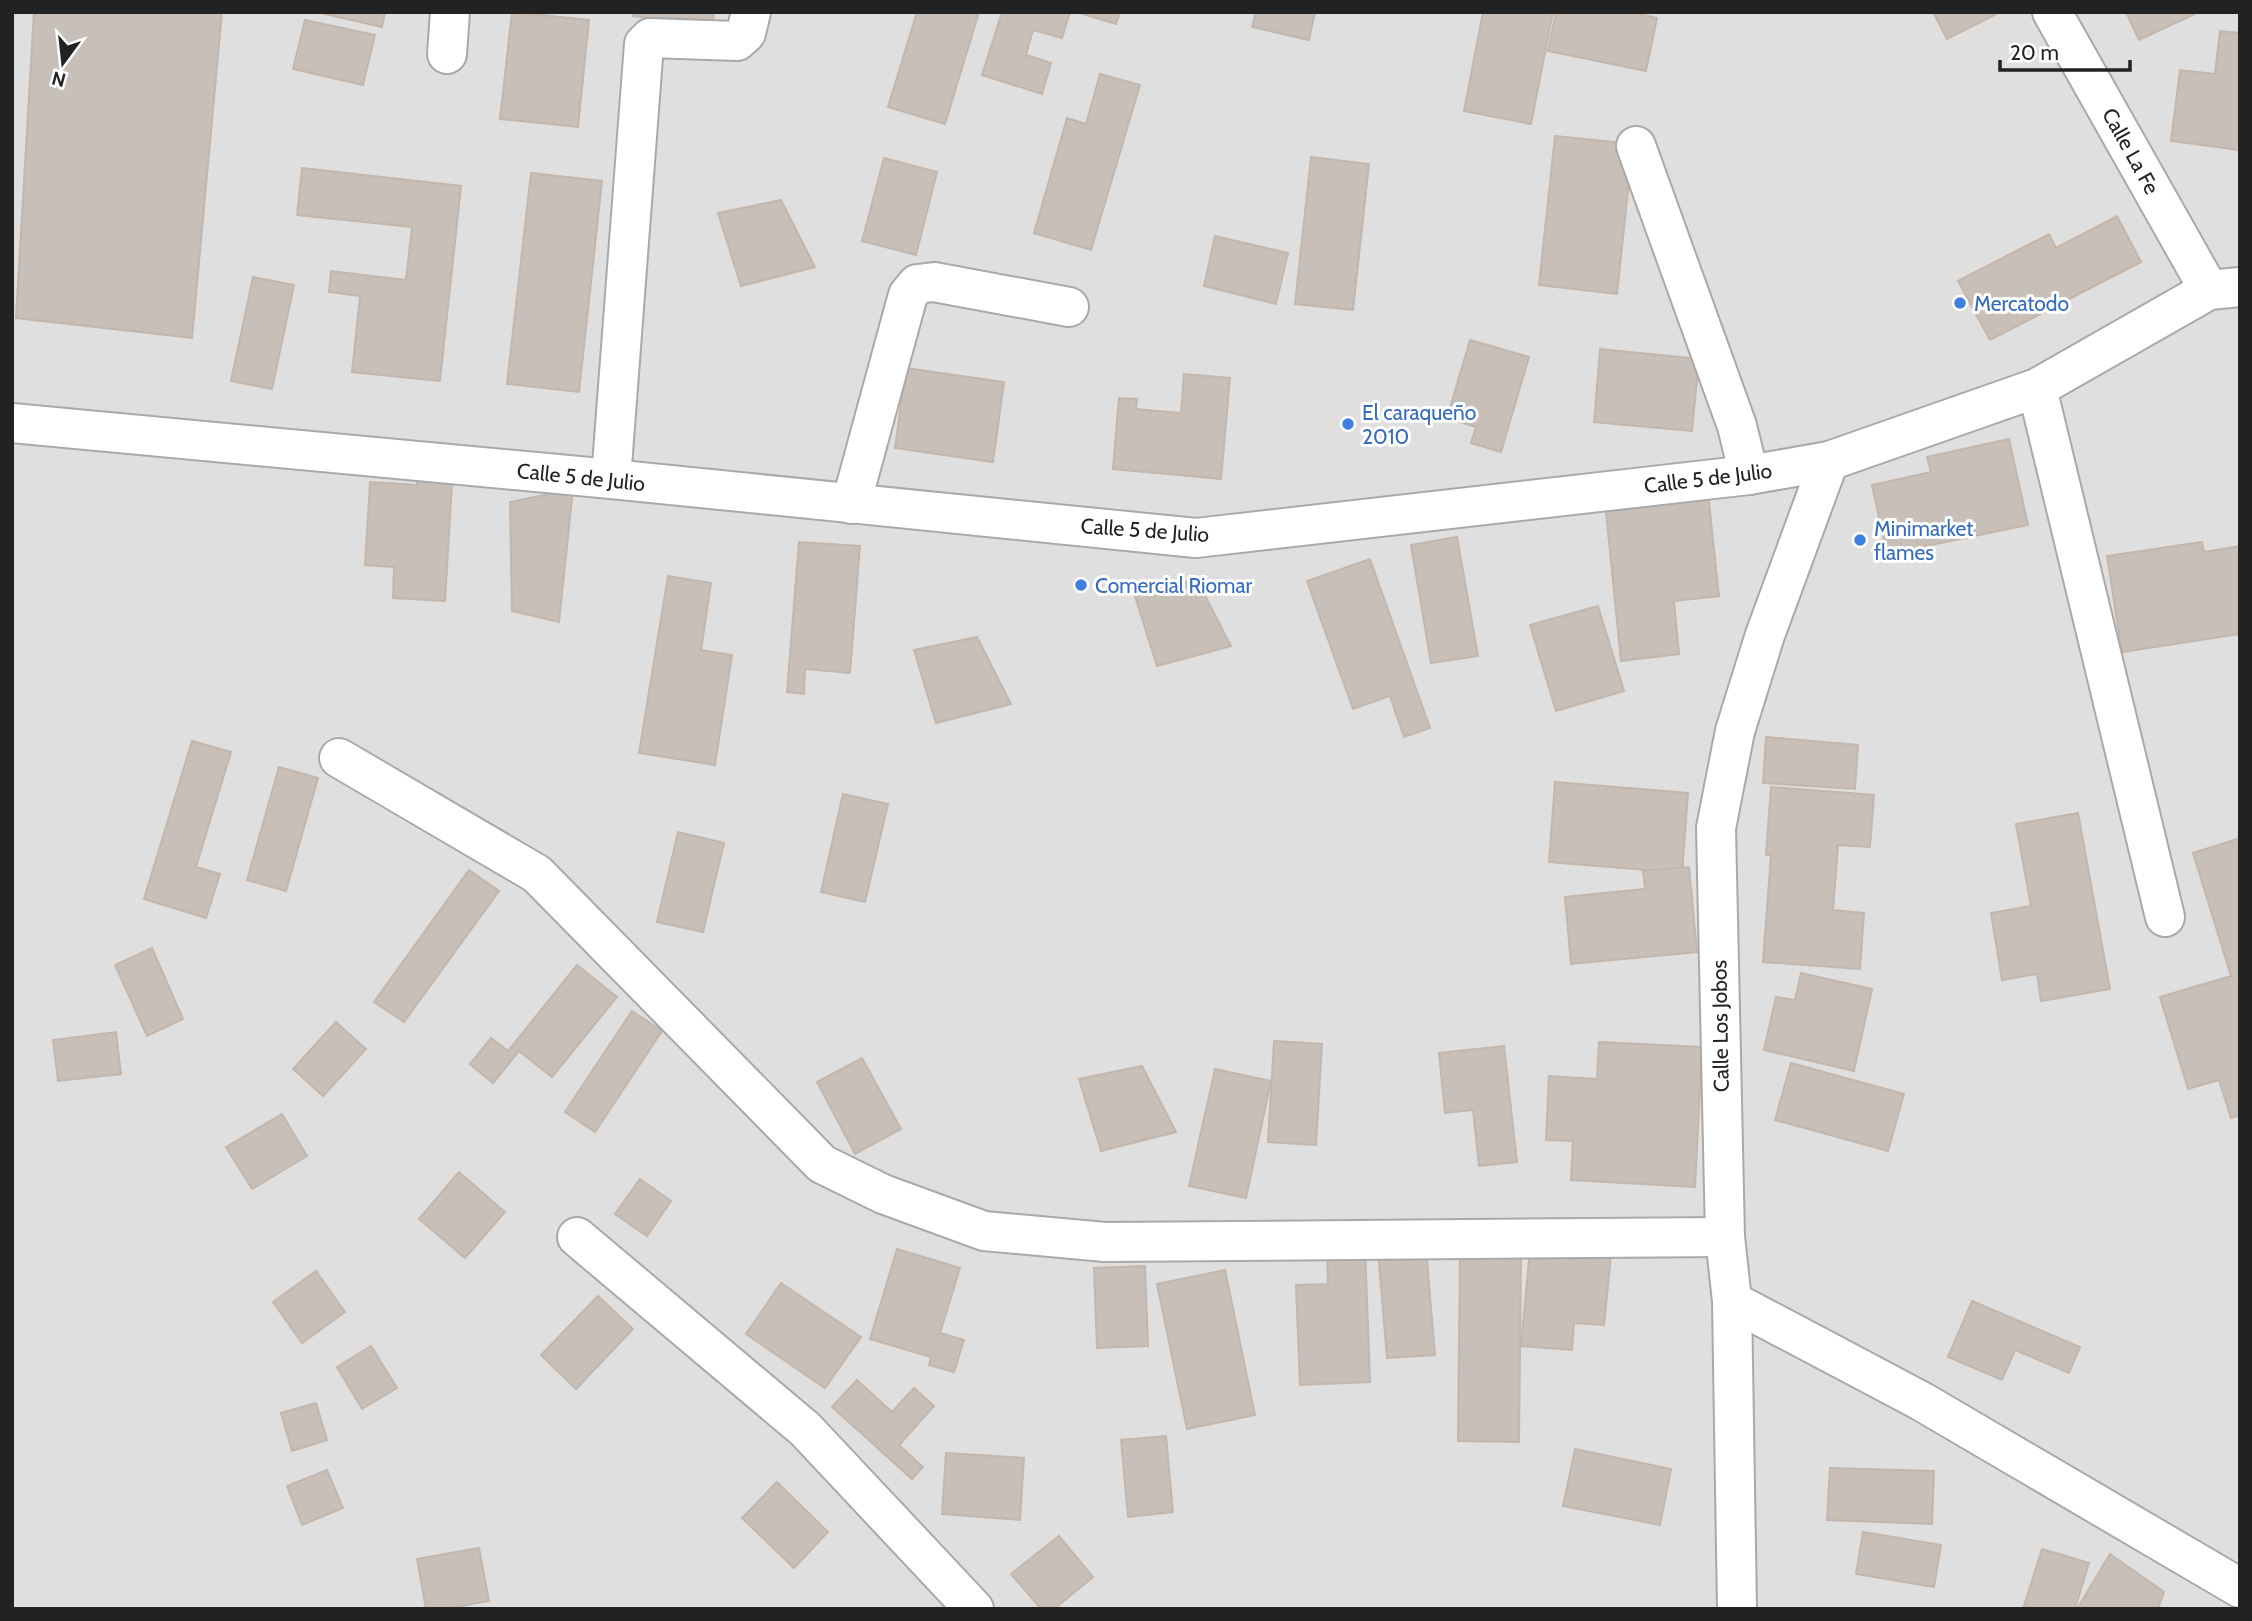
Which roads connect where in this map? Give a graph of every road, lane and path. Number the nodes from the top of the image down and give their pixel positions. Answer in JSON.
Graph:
{"nodes":[{"id":1,"x":450,"y":12,"type":"edge"},
{"id":2,"x":751,"y":12,"type":"edge"},
{"id":3,"x":2053,"y":12,"type":"edge"},
{"id":4,"x":447,"y":54,"type":"dead end"},
{"id":5,"x":1636,"y":146,"type":"dead end"},
{"id":6,"x":2225,"y":288,"type":"edge"},
{"id":7,"x":1069,"y":307,"type":"dead end"},
{"id":8,"x":2037,"y":388,"type":"junction"},
{"id":9,"x":12,"y":423,"type":"edge"},
{"id":10,"x":1829,"y":461,"type":"junction"},
{"id":11,"x":1749,"y":475,"type":"junction"},
{"id":12,"x":611,"y":480,"type":"junction"},
{"id":13,"x":851,"y":504,"type":"junction"},
{"id":14,"x":339,"y":758,"type":"dead end"},
{"id":15,"x":2165,"y":917,"type":"dead end"},
{"id":16,"x":577,"y":1237,"type":"dead end"},
{"id":17,"x":1725,"y":1237,"type":"junction"},
{"id":18,"x":1732,"y":1301,"type":"junction"},
{"id":19,"x":2240,"y":1588,"type":"edge"},
{"id":20,"x":974,"y":1609,"type":"edge"},
{"id":21,"x":1737,"y":1609,"type":"edge"}],
"edges":[{"from":1,"to":4,"type":"street"},
{"from":2,"to":12,"type":"street"},
{"from":3,"to":6,"type":"street","name":"Calle La Fe"},
{"from":5,"to":11,"type":"street"},
{"from":6,"to":8,"type":"street","name":"Calle 5 de Julio"},
{"from":7,"to":13,"type":"street"},
{"from":8,"to":10,"type":"street","name":"Calle 5 de Julio"},
{"from":8,"to":15,"type":"street"},
{"from":9,"to":12,"type":"street","name":"Calle 5 de Julio"},
{"from":10,"to":11,"type":"street","name":"Calle 5 de Julio"},
{"from":10,"to":17,"type":"street","name":"Calle Los Jobos"},
{"from":11,"to":13,"type":"street","name":"Calle 5 de Julio"},
{"from":12,"to":13,"type":"street","name":"Calle 5 de Julio"},
{"from":14,"to":17,"type":"street"},
{"from":16,"to":20,"type":"street"},
{"from":17,"to":18,"type":"street","name":"Calle Los Jobos"},
{"from":18,"to":19,"type":"street"},
{"from":18,"to":21,"type":"street","name":"Calle Los Jobos"}]}
